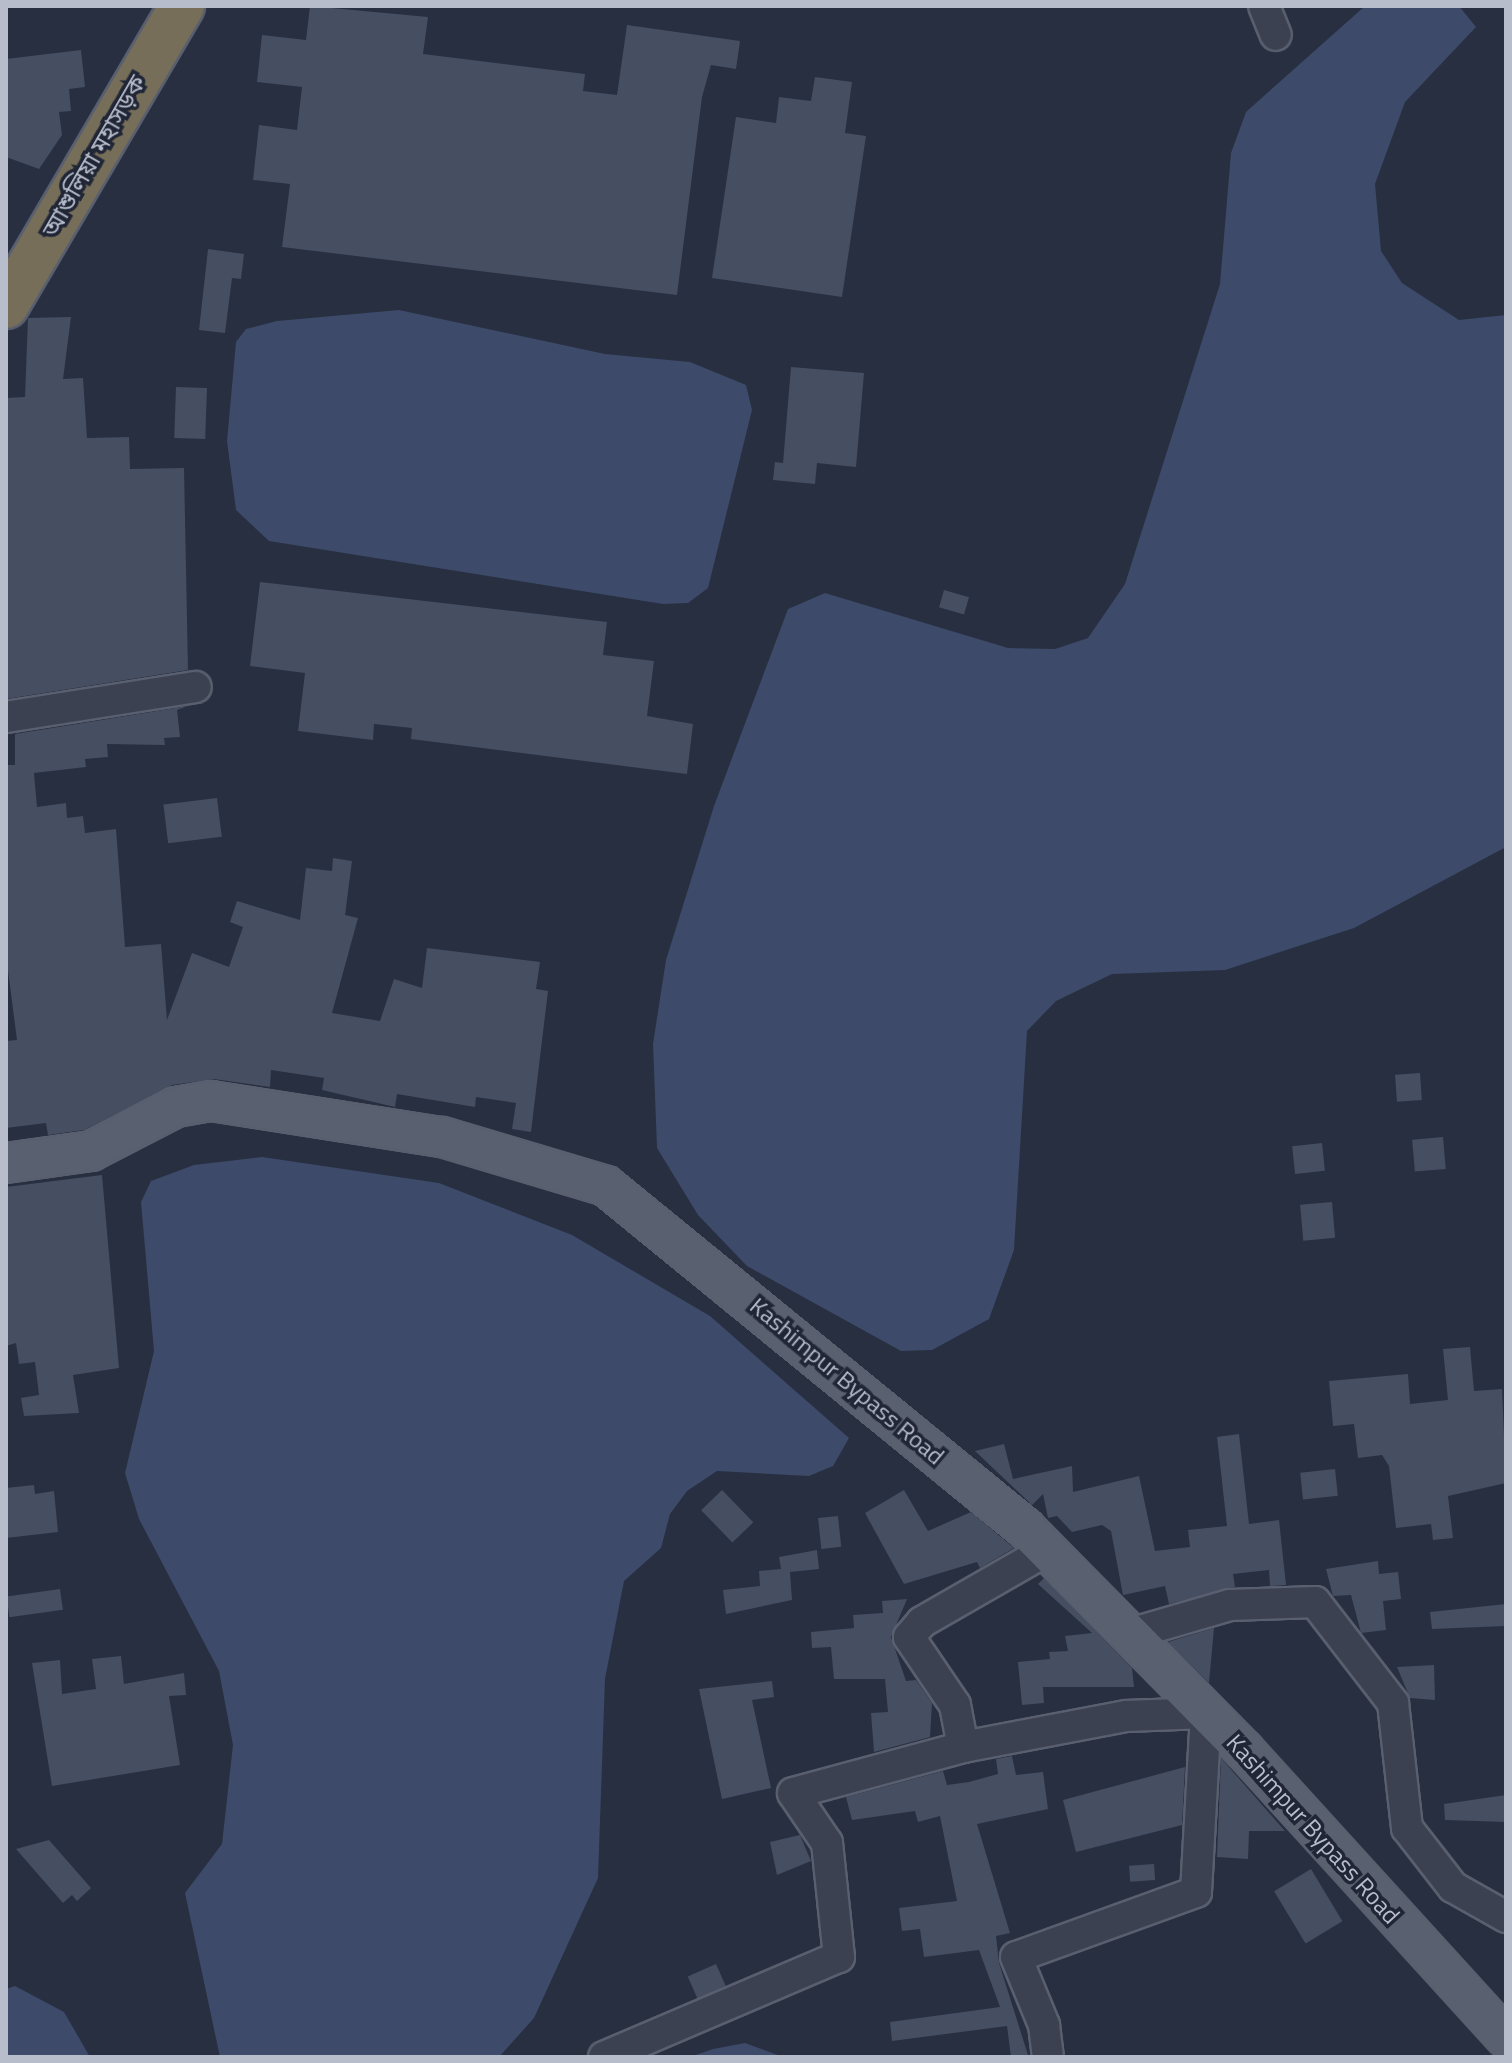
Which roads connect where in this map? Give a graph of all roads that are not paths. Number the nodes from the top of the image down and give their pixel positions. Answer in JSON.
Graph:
{"nodes":[{"id":1,"x":182,"y":6,"type":"edge"},
{"id":2,"x":1264,"y":6,"type":"edge"},
{"id":3,"x":1276,"y":35,"type":"dead end"},
{"id":4,"x":6,"y":306,"type":"edge"},
{"id":5,"x":196,"y":687,"type":"dead end"},
{"id":6,"x":6,"y":717,"type":"edge"},
{"id":7,"x":6,"y":1163,"type":"edge"},
{"id":8,"x":1047,"y":1550,"type":"junction"},
{"id":9,"x":1130,"y":1634,"type":"junction"},
{"id":10,"x":1206,"y":1713,"type":"junction"},
{"id":11,"x":963,"y":1747,"type":"junction"},
{"id":12,"x":1506,"y":1917,"type":"edge"},
{"id":13,"x":1506,"y":2038,"type":"edge"},
{"id":14,"x":604,"y":2057,"type":"edge"},
{"id":15,"x":1048,"y":2057,"type":"edge"}],
"edges":[{"from":1,"to":4,"type":"highway","name":"আশুলিয়া মহাসড়ক"},
{"from":2,"to":3,"type":"street"},
{"from":5,"to":6,"type":"street"},
{"from":7,"to":8,"type":"main road","name":"Kashimpur Bypass Road"},
{"from":8,"to":9,"type":"main road","name":"Kashimpur Bypass Road"},
{"from":8,"to":11,"type":"street"},
{"from":9,"to":10,"type":"main road","name":"Kashimpur Bypass Road"},
{"from":9,"to":12,"type":"street"},
{"from":10,"to":11,"type":"street"},
{"from":10,"to":13,"type":"main road","name":"Kashimpur Bypass Road"},
{"from":10,"to":15,"type":"street"},
{"from":11,"to":14,"type":"street"}]}
